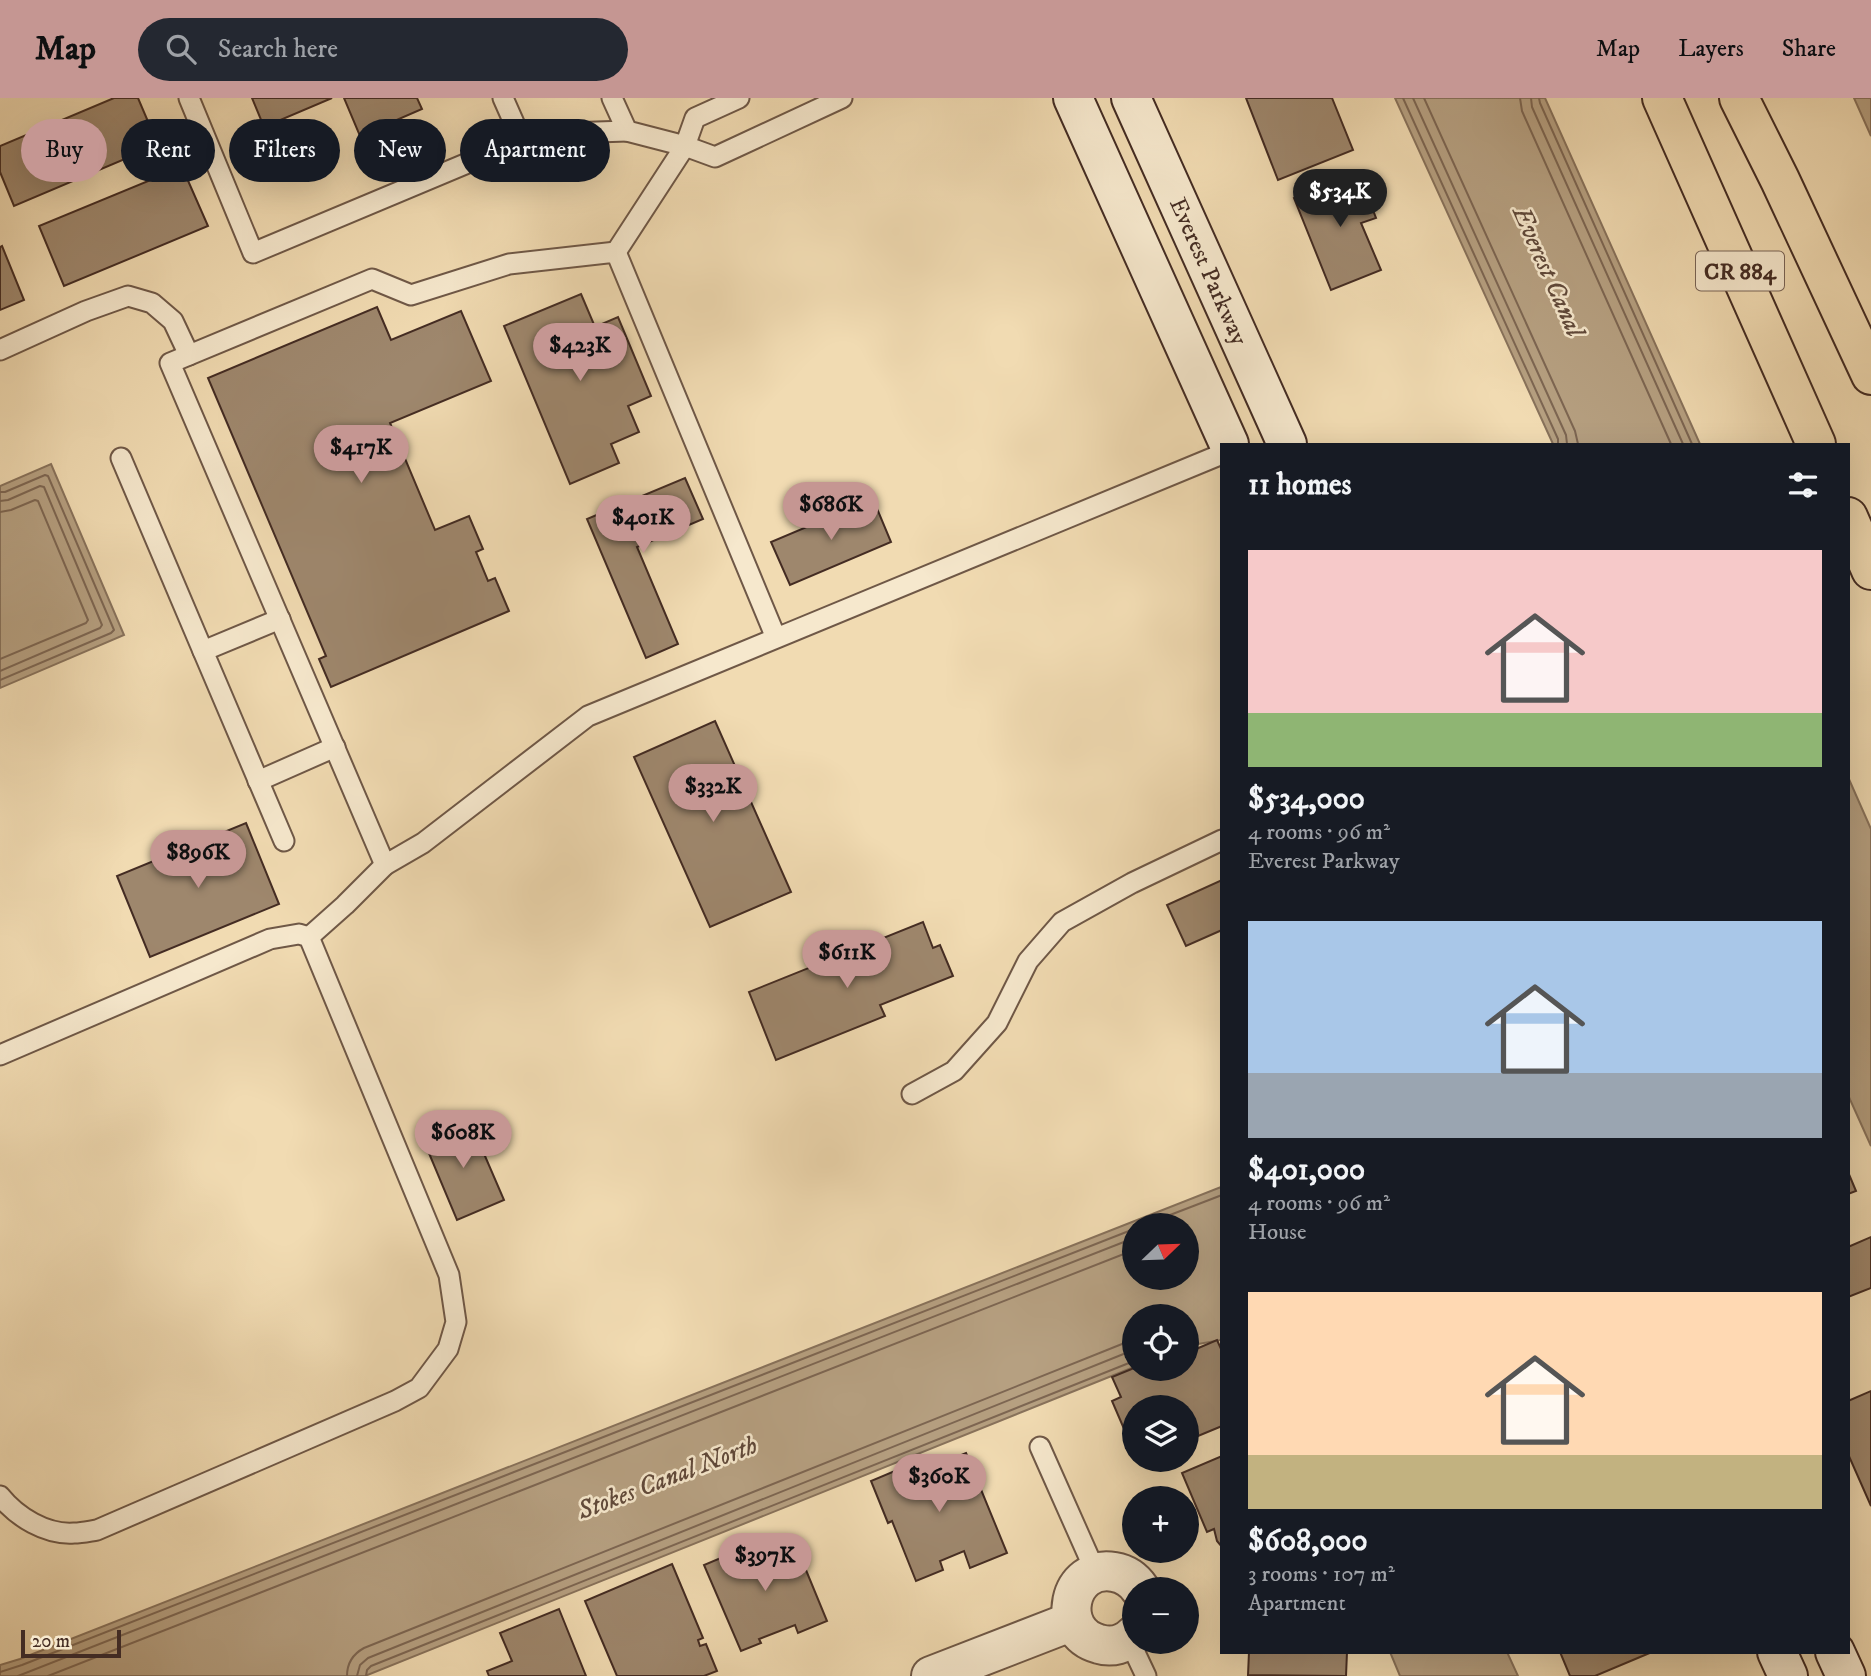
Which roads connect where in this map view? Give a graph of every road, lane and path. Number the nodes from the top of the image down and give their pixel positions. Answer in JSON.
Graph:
{"nodes":[{"id":1,"x":189,"y":98,"type":"edge"},
{"id":2,"x":503,"y":98,"type":"edge"},
{"id":3,"x":612,"y":98,"type":"edge"},
{"id":4,"x":739,"y":98,"type":"edge"},
{"id":5,"x":1073,"y":98,"type":"edge"},
{"id":6,"x":1130,"y":98,"type":"edge"},
{"id":7,"x":1662,"y":98,"type":"edge"},
{"id":8,"x":1739,"y":98,"type":"edge"},
{"id":9,"x":1752,"y":98,"type":"edge"},
{"id":10,"x":832,"y":100,"type":"edge"},
{"id":11,"x":512,"y":119,"type":"edge"},
{"id":12,"x":627,"y":131,"type":"junction"},
{"id":13,"x":610,"y":132,"type":"edge"},
{"id":14,"x":685,"y":146,"type":"junction"},
{"id":15,"x":460,"y":167,"type":"edge"},
{"id":16,"x":1780,"y":180,"type":"junction"},
{"id":17,"x":616,"y":252,"type":"junction"},
{"id":18,"x":0,"y":350,"type":"edge"},
{"id":19,"x":189,"y":355,"type":"junction"},
{"id":20,"x":1871,"y":375,"type":"edge"},
{"id":21,"x":1283,"y":437,"type":"edge"},
{"id":22,"x":1229,"y":443,"type":"edge"},
{"id":23,"x":1250,"y":443,"type":"edge"},
{"id":24,"x":1816,"y":443,"type":"edge"},
{"id":25,"x":1220,"y":455,"type":"edge"},
{"id":26,"x":121,"y":458,"type":"dead end"},
{"id":27,"x":1850,"y":522,"type":"edge"},
{"id":28,"x":1871,"y":570,"type":"edge"},
{"id":29,"x":280,"y":619,"type":"junction"},
{"id":30,"x":776,"y":638,"type":"junction"},
{"id":31,"x":203,"y":651,"type":"junction"},
{"id":32,"x":335,"y":747,"type":"junction"},
{"id":33,"x":258,"y":781,"type":"junction"},
{"id":34,"x":284,"y":841,"type":"dead end"},
{"id":35,"x":1220,"y":841,"type":"edge"},
{"id":36,"x":385,"y":864,"type":"junction"},
{"id":37,"x":309,"y":937,"type":"junction"},
{"id":38,"x":0,"y":1055,"type":"edge"},
{"id":39,"x":912,"y":1094,"type":"dead end"},
{"id":40,"x":1040,"y":1447,"type":"dead end"},
{"id":41,"x":0,"y":1496,"type":"edge"},
{"id":42,"x":1097,"y":1573,"type":"junction"},
{"id":43,"x":1129,"y":1577,"type":"edge"},
{"id":44,"x":1073,"y":1621,"type":"junction"},
{"id":45,"x":1122,"y":1642,"type":"edge"},
{"id":46,"x":1138,"y":1654,"type":"edge"},
{"id":47,"x":1778,"y":1654,"type":"edge"},
{"id":48,"x":1836,"y":1654,"type":"edge"},
{"id":49,"x":931,"y":1676,"type":"edge"},
{"id":50,"x":1146,"y":1676,"type":"edge"},
{"id":51,"x":1788,"y":1676,"type":"edge"},
{"id":52,"x":1846,"y":1676,"type":"edge"}],
"edges":[{"from":1,"to":15,"type":"lane"},
{"from":2,"to":11,"type":"lane"},
{"from":3,"to":12,"type":"lane"},
{"from":4,"to":14,"type":"lane"},
{"from":5,"to":22,"type":"street"},
{"from":6,"to":21,"type":"street","name":"Everest Parkway"},
{"from":7,"to":24,"type":"highway","number":"CR 884"},
{"from":8,"to":16,"type":"highway","number":"CR 884"},
{"from":9,"to":16,"type":"highway"},
{"from":10,"to":14,"type":"lane"},
{"from":12,"to":13,"type":"lane"},
{"from":12,"to":14,"type":"lane"},
{"from":14,"to":17,"type":"lane"},
{"from":16,"to":20,"type":"highway","number":"CR 884"},
{"from":17,"to":19,"type":"lane"},
{"from":17,"to":30,"type":"lane"},
{"from":18,"to":19,"type":"lane"},
{"from":19,"to":29,"type":"lane"},
{"from":21,"to":23,"type":"street"},
{"from":25,"to":30,"type":"lane"},
{"from":26,"to":31,"type":"lane"},
{"from":27,"to":28,"type":"highway"},
{"from":29,"to":31,"type":"lane"},
{"from":29,"to":32,"type":"lane"},
{"from":30,"to":36,"type":"lane"},
{"from":31,"to":33,"type":"lane"},
{"from":32,"to":33,"type":"lane"},
{"from":32,"to":36,"type":"lane"},
{"from":33,"to":34,"type":"lane"},
{"from":35,"to":39,"type":"lane"},
{"from":36,"to":37,"type":"lane"},
{"from":37,"to":38,"type":"lane"},
{"from":37,"to":41,"type":"lane"},
{"from":40,"to":42,"type":"lane"},
{"from":42,"to":43,"type":"street"},
{"from":42,"to":44,"type":"street"},
{"from":44,"to":45,"type":"street"},
{"from":44,"to":49,"type":"street"},
{"from":46,"to":50,"type":"lane"},
{"from":47,"to":51,"type":"street"},
{"from":48,"to":52,"type":"street"}]}
